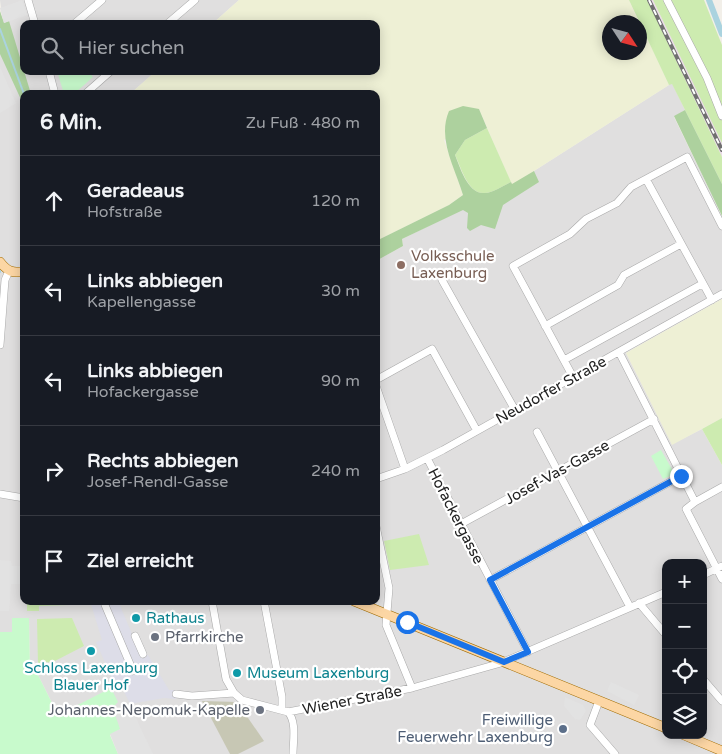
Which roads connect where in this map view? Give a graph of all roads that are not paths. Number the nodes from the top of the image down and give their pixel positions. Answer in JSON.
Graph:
{"nodes":[{"id":1,"x":28,"y":0,"type":"edge"},
{"id":2,"x":102,"y":0,"type":"edge"},
{"id":3,"x":195,"y":0,"type":"edge"},
{"id":4,"x":667,"y":0,"type":"edge"},
{"id":5,"x":34,"y":20,"type":"edge"},
{"id":6,"x":79,"y":20,"type":"edge"},
{"id":7,"x":172,"y":20,"type":"edge"},
{"id":8,"x":50,"y":75,"type":"edge"},
{"id":9,"x":106,"y":75,"type":"edge"},
{"id":10,"x":54,"y":90,"type":"edge"},
{"id":11,"x":90,"y":90,"type":"edge"},
{"id":12,"x":722,"y":116,"type":"edge"},
{"id":13,"x":646,"y":179,"type":"junction"},
{"id":14,"x":722,"y":226,"type":"edge"},
{"id":15,"x":681,"y":244,"type":"junction"},
{"id":16,"x":0,"y":262,"type":"edge"},
{"id":17,"x":9,"y":271,"type":"junction"},
{"id":18,"x":20,"y":272,"type":"edge"},
{"id":19,"x":442,"y":280,"type":"dead end"},
{"id":20,"x":702,"y":284,"type":"junction"},
{"id":21,"x":722,"y":294,"type":"edge"},
{"id":22,"x":712,"y":300,"type":"junction"},
{"id":23,"x":545,"y":326,"type":"junction"},
{"id":24,"x":0,"y":346,"type":"edge"},
{"id":25,"x":619,"y":352,"type":"junction"},
{"id":26,"x":564,"y":360,"type":"junction"},
{"id":27,"x":573,"y":377,"type":"junction"},
{"id":28,"x":380,"y":378,"type":"edge"},
{"id":29,"x":380,"y":397,"type":"edge"},
{"id":30,"x":515,"y":410,"type":"junction"},
{"id":31,"x":654,"y":419,"type":"junction"},
{"id":32,"x":477,"y":431,"type":"junction"},
{"id":33,"x":537,"y":432,"type":"dead end"},
{"id":34,"x":427,"y":458,"type":"junction"},
{"id":35,"x":405,"y":469,"type":"junction"},
{"id":36,"x":558,"y":472,"type":"junction"},
{"id":37,"x":681,"y":476,"type":"junction"},
{"id":38,"x":380,"y":478,"type":"edge"},
{"id":39,"x":722,"y":488,"type":"edge"},
{"id":40,"x":0,"y":494,"type":"edge"},
{"id":41,"x":20,"y":497,"type":"edge"},
{"id":42,"x":695,"y":502,"type":"junction"},
{"id":43,"x":461,"y":524,"type":"junction"},
{"id":44,"x":588,"y":526,"type":"junction"},
{"id":45,"x":380,"y":545,"type":"edge"},
{"id":46,"x":719,"y":568,"type":"edge"},
{"id":47,"x":707,"y":573,"type":"edge"},
{"id":48,"x":722,"y":579,"type":"edge"},
{"id":49,"x":490,"y":580,"type":"junction"},
{"id":50,"x":662,"y":594,"type":"edge"},
{"id":51,"x":639,"y":604,"type":"junction"},
{"id":52,"x":105,"y":605,"type":"edge"},
{"id":53,"x":213,"y":605,"type":"edge"},
{"id":54,"x":265,"y":605,"type":"edge"},
{"id":55,"x":363,"y":605,"type":"edge"},
{"id":56,"x":630,"y":607,"type":"junction"},
{"id":57,"x":387,"y":615,"type":"junction"},
{"id":58,"x":662,"y":630,"type":"edge"},
{"id":59,"x":134,"y":636,"type":"dead end"},
{"id":60,"x":528,"y":652,"type":"junction"},
{"id":61,"x":143,"y":654,"type":"dead end"},
{"id":62,"x":504,"y":662,"type":"junction"},
{"id":63,"x":133,"y":671,"type":"dead end"},
{"id":64,"x":707,"y":684,"type":"edge"},
{"id":65,"x":412,"y":688,"type":"junction"},
{"id":66,"x":234,"y":693,"type":"junction"},
{"id":67,"x":176,"y":694,"type":"dead end"},
{"id":68,"x":599,"y":701,"type":"junction"},
{"id":69,"x":722,"y":701,"type":"edge"},
{"id":70,"x":285,"y":711,"type":"junction"},
{"id":71,"x":662,"y":726,"type":"edge"},
{"id":72,"x":694,"y":739,"type":"edge"},
{"id":73,"x":722,"y":751,"type":"edge"},
{"id":74,"x":293,"y":754,"type":"edge"},
{"id":75,"x":615,"y":754,"type":"edge"}],
"edges":[{"from":1,"to":5,"type":"street"},
{"from":2,"to":6,"type":"street"},
{"from":3,"to":7,"type":"street"},
{"from":4,"to":12,"type":"street"},
{"from":8,"to":10,"type":"street"},
{"from":9,"to":11,"type":"street"},
{"from":13,"to":14,"type":"street"},
{"from":13,"to":15,"type":"street"},
{"from":13,"to":23,"type":"street"},
{"from":15,"to":20,"type":"street"},
{"from":15,"to":23,"type":"street"},
{"from":16,"to":17,"type":"main road"},
{"from":17,"to":18,"type":"main road"},
{"from":17,"to":24,"type":"street"},
{"from":19,"to":30,"type":"street"},
{"from":20,"to":22,"type":"street"},
{"from":20,"to":26,"type":"street"},
{"from":21,"to":22,"type":"street","name":"Neudorfer Straße"},
{"from":22,"to":25,"type":"street","name":"Neudorfer Straße"},
{"from":23,"to":26,"type":"street"},
{"from":25,"to":27,"type":"street","name":"Neudorfer Straße"},
{"from":25,"to":31,"type":"street"},
{"from":26,"to":27,"type":"street"},
{"from":27,"to":30,"type":"street","name":"Neudorfer Straße"},
{"from":28,"to":32,"type":"street"},
{"from":29,"to":35,"type":"street"},
{"from":30,"to":32,"type":"street","name":"Neudorfer Straße"},
{"from":31,"to":36,"type":"street","name":"Josef-Vas-Gasse"},
{"from":31,"to":37,"type":"street"},
{"from":32,"to":34,"type":"street","name":"Neudorfer Straße"},
{"from":33,"to":36,"type":"street"},
{"from":34,"to":35,"type":"street","name":"Neudorfer Straße"},
{"from":34,"to":43,"type":"street","name":"Hofackergasse"},
{"from":35,"to":38,"type":"street","name":"Neudorfer Straße"},
{"from":36,"to":43,"type":"street","name":"Josef-Vas-Gasse"},
{"from":36,"to":44,"type":"street"},
{"from":37,"to":42,"type":"street"},
{"from":37,"to":44,"type":"street"},
{"from":39,"to":42,"type":"street"},
{"from":40,"to":41,"type":"street"},
{"from":42,"to":46,"type":"street"},
{"from":43,"to":49,"type":"street","name":"Hofackergasse"},
{"from":44,"to":49,"type":"street"},
{"from":44,"to":56,"type":"street"},
{"from":45,"to":57,"type":"street"},
{"from":46,"to":47,"type":"street"},
{"from":46,"to":48,"type":"street"},
{"from":49,"to":60,"type":"street","name":"Hofackergasse"},
{"from":50,"to":51,"type":"street","name":"Wiener Straße"},
{"from":51,"to":56,"type":"street","name":"Wiener Straße"},
{"from":51,"to":58,"type":"street"},
{"from":52,"to":63,"type":"street"},
{"from":53,"to":66,"type":"street"},
{"from":54,"to":70,"type":"street"},
{"from":55,"to":57,"type":"main road"},
{"from":56,"to":60,"type":"street","name":"Wiener Straße"},
{"from":57,"to":62,"type":"main road"},
{"from":57,"to":65,"type":"street"},
{"from":59,"to":61,"type":"street"},
{"from":60,"to":62,"type":"street","name":"Wiener Straße"},
{"from":62,"to":65,"type":"street","name":"Wiener Straße"},
{"from":62,"to":68,"type":"main road"},
{"from":64,"to":69,"type":"street"},
{"from":65,"to":70,"type":"street","name":"Wiener Straße"},
{"from":66,"to":67,"type":"street"},
{"from":66,"to":70,"type":"street","name":"Wiener Straße"},
{"from":68,"to":71,"type":"main road"},
{"from":68,"to":75,"type":"street"},
{"from":70,"to":74,"type":"street"},
{"from":72,"to":73,"type":"main road"}]}
